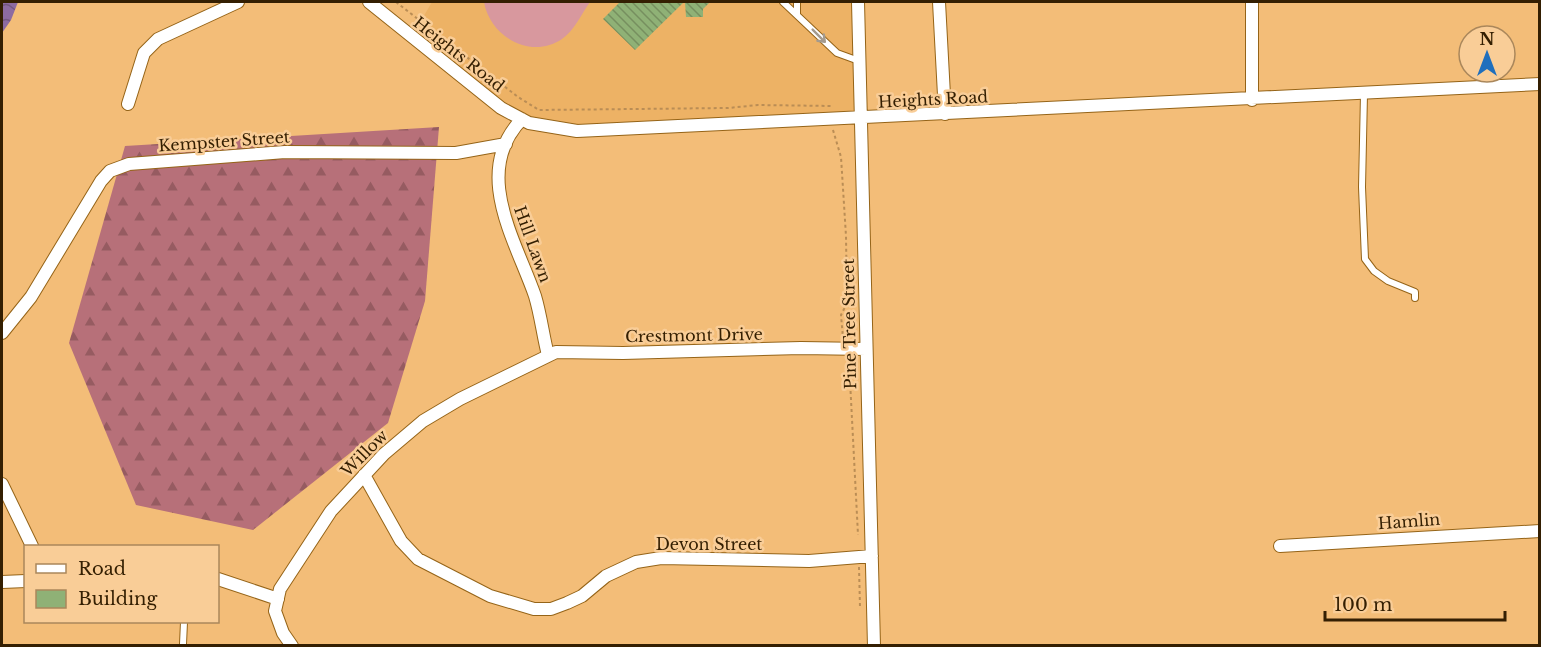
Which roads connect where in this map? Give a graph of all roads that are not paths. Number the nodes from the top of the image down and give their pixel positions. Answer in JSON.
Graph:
{"nodes":[{"id":1,"x":238,"y":2,"type":"edge"},
{"id":2,"x":369,"y":2,"type":"edge"},
{"id":3,"x":783,"y":2,"type":"edge"},
{"id":4,"x":797,"y":2,"type":"edge"},
{"id":5,"x":858,"y":2,"type":"edge"},
{"id":6,"x":939,"y":2,"type":"edge"},
{"id":7,"x":1252,"y":2,"type":"edge"},
{"id":8,"x":797,"y":14,"type":"junction"},
{"id":9,"x":859,"y":61,"type":"junction"},
{"id":10,"x":1539,"y":84,"type":"edge"},
{"id":11,"x":1364,"y":94,"type":"junction"},
{"id":12,"x":1252,"y":100,"type":"junction"},
{"id":13,"x":128,"y":104,"type":"dead end"},
{"id":14,"x":945,"y":114,"type":"junction"},
{"id":15,"x":522,"y":119,"type":"junction"},
{"id":16,"x":861,"y":119,"type":"junction"},
{"id":17,"x":506,"y":144,"type":"junction"},
{"id":18,"x":1414,"y":298,"type":"dead end"},
{"id":19,"x":2,"y":333,"type":"edge"},
{"id":20,"x":866,"y":349,"type":"junction"},
{"id":21,"x":548,"y":355,"type":"junction"},
{"id":22,"x":528,"y":367,"type":"joint"},
{"id":23,"x":364,"y":475,"type":"junction"},
{"id":24,"x":2,"y":484,"type":"edge"},
{"id":25,"x":1539,"y":531,"type":"edge"},
{"id":26,"x":32,"y":545,"type":"edge"},
{"id":27,"x":1280,"y":546,"type":"dead end"},
{"id":28,"x":865,"y":556,"type":"junction"},
{"id":29,"x":219,"y":579,"type":"edge"},
{"id":30,"x":24,"y":581,"type":"edge"},
{"id":31,"x":2,"y":582,"type":"edge"},
{"id":32,"x":278,"y":599,"type":"junction"},
{"id":33,"x":184,"y":623,"type":"edge"},
{"id":34,"x":183,"y":644,"type":"dead end"},
{"id":35,"x":292,"y":645,"type":"edge"},
{"id":36,"x":874,"y":645,"type":"edge"}],
"edges":[{"from":1,"to":13,"type":"street"},
{"from":2,"to":15,"type":"street","name":"Heights Road"},
{"from":3,"to":8,"type":"lane"},
{"from":4,"to":8,"type":"lane"},
{"from":5,"to":9,"type":"street","name":"Pine Tree Street"},
{"from":6,"to":14,"type":"street"},
{"from":7,"to":12,"type":"street"},
{"from":8,"to":9,"type":"lane","one_way":true},
{"from":9,"to":16,"type":"street","name":"Pine Tree Street"},
{"from":10,"to":11,"type":"street","name":"Heights Road"},
{"from":11,"to":12,"type":"street","name":"Heights Road"},
{"from":11,"to":18,"type":"lane"},
{"from":12,"to":14,"type":"street","name":"Heights Road"},
{"from":14,"to":16,"type":"street","name":"Heights Road"},
{"from":15,"to":16,"type":"street","name":"Heights Road"},
{"from":15,"to":17,"type":"street"},
{"from":16,"to":20,"type":"street","name":"Pine Tree Street"},
{"from":17,"to":19,"type":"street","name":"Kempster Street"},
{"from":17,"to":21,"type":"street","name":"Hill Lawn"},
{"from":20,"to":21,"type":"street","name":"Crestmont Drive"},
{"from":20,"to":28,"type":"street","name":"Pine Tree Street"},
{"from":21,"to":22,"type":"street","name":"Crestmont Drive"},
{"from":22,"to":23,"type":"street","name":"Willow"},
{"from":23,"to":28,"type":"street","name":"Devon Street"},
{"from":23,"to":32,"type":"street","name":"Willow"},
{"from":24,"to":26,"type":"street"},
{"from":25,"to":27,"type":"street","name":"Hamlin"},
{"from":28,"to":36,"type":"street","name":"Pine Tree Street"},
{"from":29,"to":32,"type":"street"},
{"from":30,"to":31,"type":"street"},
{"from":32,"to":35,"type":"street"},
{"from":33,"to":34,"type":"lane"}]}
